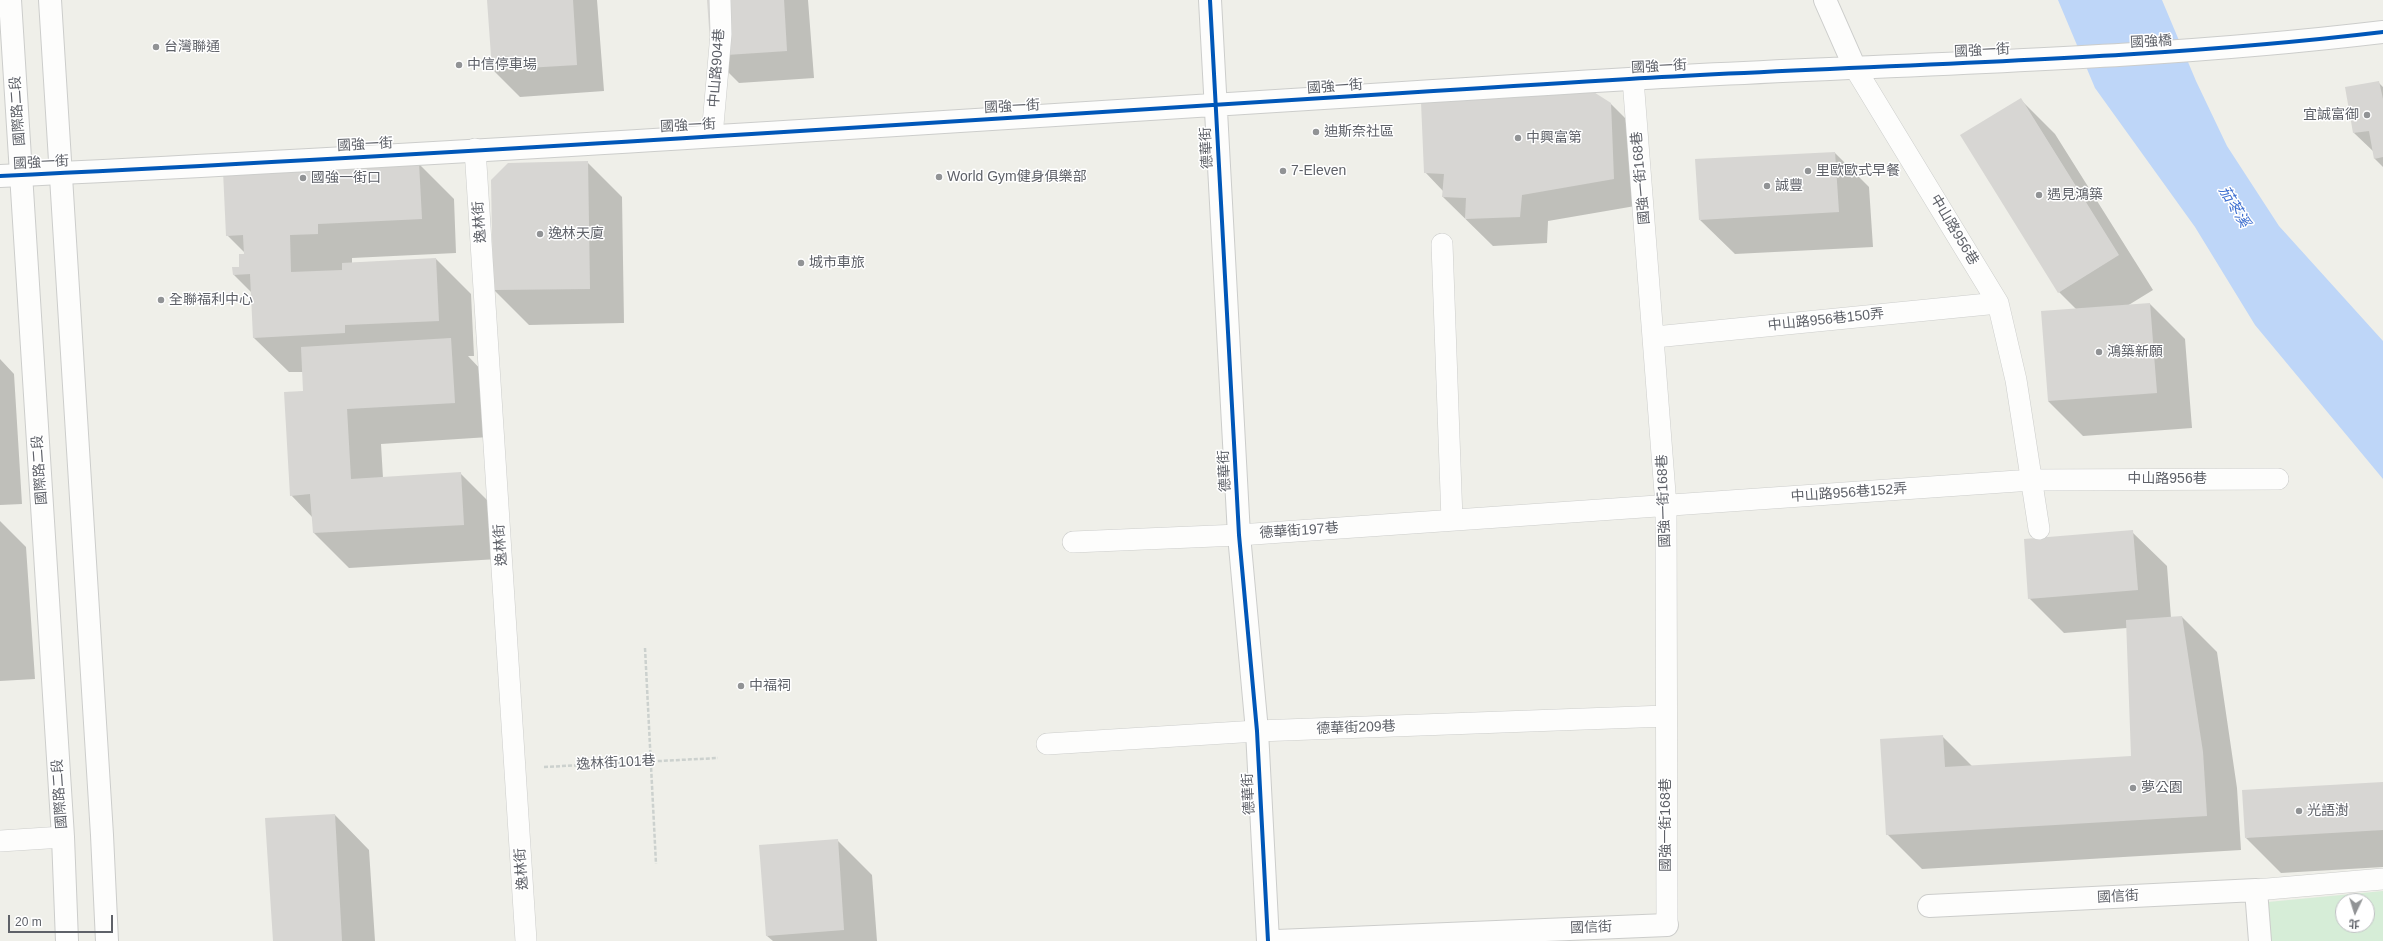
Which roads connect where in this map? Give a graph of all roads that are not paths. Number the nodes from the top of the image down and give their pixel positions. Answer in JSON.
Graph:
{"nodes":[{"id":1,"x":10,"y":0,"type":"edge"},
{"id":2,"x":50,"y":0,"type":"edge"},
{"id":3,"x":720,"y":0,"type":"edge"},
{"id":4,"x":1210,"y":0,"type":"edge"},
{"id":5,"x":1825,"y":0,"type":"edge"},
{"id":6,"x":2383,"y":32,"type":"edge"},
{"id":7,"x":2025,"y":60,"type":"joint"},
{"id":8,"x":1855,"y":68,"type":"junction"},
{"id":9,"x":1633,"y":79,"type":"junction"},
{"id":10,"x":1216,"y":106,"type":"junction"},
{"id":11,"x":712,"y":136,"type":"junction"},
{"id":12,"x":475,"y":150,"type":"junction"},
{"id":13,"x":62,"y":173,"type":"junction"},
{"id":14,"x":22,"y":175,"type":"junction"},
{"id":15,"x":0,"y":176,"type":"edge"},
{"id":16,"x":1442,"y":244,"type":"dead end"},
{"id":17,"x":1998,"y":303,"type":"junction"},
{"id":18,"x":1655,"y":337,"type":"junction"},
{"id":19,"x":2278,"y":479,"type":"dead end"},
{"id":20,"x":2032,"y":480,"type":"junction"},
{"id":21,"x":1666,"y":506,"type":"junction"},
{"id":22,"x":1452,"y":520,"type":"junction"},
{"id":23,"x":2039,"y":529,"type":"dead end"},
{"id":24,"x":1239,"y":535,"type":"junction"},
{"id":25,"x":1073,"y":542,"type":"dead end"},
{"id":26,"x":1666,"y":716,"type":"junction"},
{"id":27,"x":1257,"y":731,"type":"junction"},
{"id":28,"x":1047,"y":744,"type":"dead end"},
{"id":29,"x":63,"y":837,"type":"junction"},
{"id":30,"x":0,"y":841,"type":"edge"},
{"id":31,"x":2383,"y":879,"type":"edge"},
{"id":32,"x":2256,"y":890,"type":"junction"},
{"id":33,"x":1929,"y":906,"type":"dead end"},
{"id":34,"x":1667,"y":924,"type":"joint"},
{"id":35,"x":67,"y":941,"type":"edge"},
{"id":36,"x":107,"y":941,"type":"edge"},
{"id":37,"x":526,"y":941,"type":"edge"},
{"id":38,"x":1268,"y":941,"type":"edge"},
{"id":39,"x":1276,"y":941,"type":"edge"},
{"id":40,"x":2260,"y":941,"type":"edge"}],
"edges":[{"from":1,"to":14,"type":"street","name":"國際路二段"},
{"from":2,"to":13,"type":"street"},
{"from":3,"to":11,"type":"lane","name":"中山路904巷"},
{"from":4,"to":10,"type":"street","name":"德華街"},
{"from":5,"to":8,"type":"street","name":"中山路956巷"},
{"from":6,"to":7,"type":"street","name":"國強橋"},
{"from":7,"to":8,"type":"street","name":"國強一街"},
{"from":8,"to":9,"type":"street","name":"國強一街"},
{"from":8,"to":17,"type":"lane","name":"中山路956巷"},
{"from":9,"to":10,"type":"street","name":"國強一街"},
{"from":9,"to":18,"type":"lane","name":"國強一街168巷"},
{"from":10,"to":11,"type":"street","name":"國強一街"},
{"from":10,"to":24,"type":"street","name":"德華街"},
{"from":11,"to":12,"type":"street","name":"國強一街"},
{"from":12,"to":13,"type":"street","name":"國強一街"},
{"from":12,"to":37,"type":"lane","name":"逸林街"},
{"from":13,"to":14,"type":"street","name":"國強一街"},
{"from":13,"to":36,"type":"street"},
{"from":14,"to":15,"type":"street","name":"國強一街"},
{"from":14,"to":29,"type":"street","name":"國際路二段"},
{"from":16,"to":22,"type":"lane"},
{"from":17,"to":18,"type":"lane","name":"中山路956巷150弄"},
{"from":17,"to":20,"type":"lane","name":"中山路956巷"},
{"from":18,"to":21,"type":"lane","name":"國強一街168巷"},
{"from":19,"to":20,"type":"lane","name":"中山路956巷"},
{"from":20,"to":21,"type":"lane","name":"中山路956巷152弄"},
{"from":20,"to":23,"type":"lane","name":"中山路956巷"},
{"from":21,"to":22,"type":"lane","name":"德華街197巷"},
{"from":21,"to":26,"type":"lane","name":"國強一街168巷"},
{"from":22,"to":24,"type":"lane","name":"德華街197巷"},
{"from":24,"to":25,"type":"lane","name":"德華街197巷"},
{"from":24,"to":27,"type":"street","name":"德華街"},
{"from":26,"to":27,"type":"lane","name":"德華街209巷"},
{"from":26,"to":34,"type":"lane","name":"國強一街168巷"},
{"from":27,"to":28,"type":"lane","name":"德華街209巷"},
{"from":27,"to":38,"type":"street","name":"德華街"},
{"from":29,"to":30,"type":"lane"},
{"from":29,"to":35,"type":"street","name":"國際路二段"},
{"from":31,"to":32,"type":"lane"},
{"from":32,"to":33,"type":"street","name":"國信街"},
{"from":32,"to":40,"type":"street"},
{"from":34,"to":39,"type":"street","name":"國信街"}]}
